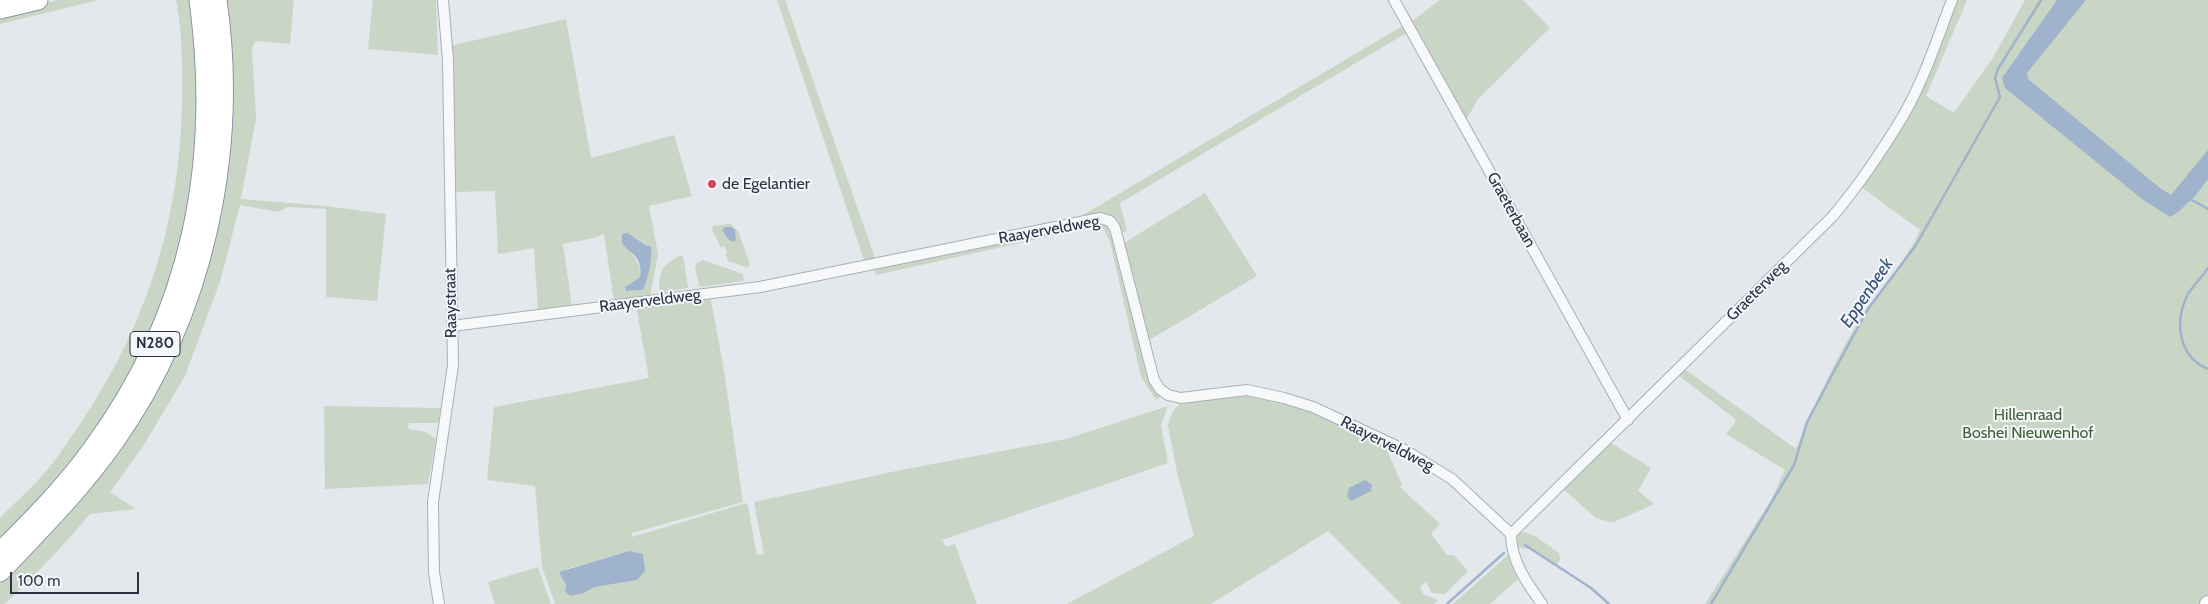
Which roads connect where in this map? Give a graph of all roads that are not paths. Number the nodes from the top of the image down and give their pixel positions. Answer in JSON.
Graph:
{"nodes":[{"id":1,"x":38,"y":0,"type":"edge"},
{"id":2,"x":199,"y":0,"type":"edge"},
{"id":3,"x":217,"y":0,"type":"edge"},
{"id":4,"x":443,"y":0,"type":"edge"},
{"id":5,"x":1394,"y":0,"type":"edge"},
{"id":6,"x":1952,"y":0,"type":"edge"},
{"id":7,"x":0,"y":9,"type":"edge"},
{"id":8,"x":452,"y":326,"type":"junction"},
{"id":9,"x":1628,"y":420,"type":"junction"},
{"id":10,"x":1511,"y":538,"type":"junction"},
{"id":11,"x":0,"y":552,"type":"edge"},
{"id":12,"x":0,"y":572,"type":"edge"},
{"id":13,"x":440,"y":604,"type":"edge"},
{"id":14,"x":1542,"y":604,"type":"edge"}],
"edges":[{"from":1,"to":7,"type":"highway"},
{"from":2,"to":11,"type":"highway","number":"N280"},
{"from":3,"to":12,"type":"highway","number":"N280"},
{"from":4,"to":8,"type":"street","name":"Raaystraat"},
{"from":5,"to":9,"type":"street","name":"Graeterbaan"},
{"from":6,"to":9,"type":"street","name":"Graeterweg"},
{"from":8,"to":10,"type":"street","name":"Raayerveldweg"},
{"from":8,"to":13,"type":"street","name":"Raaystraat"},
{"from":9,"to":10,"type":"street","name":"Graeterweg"},
{"from":10,"to":14,"type":"street"}]}
